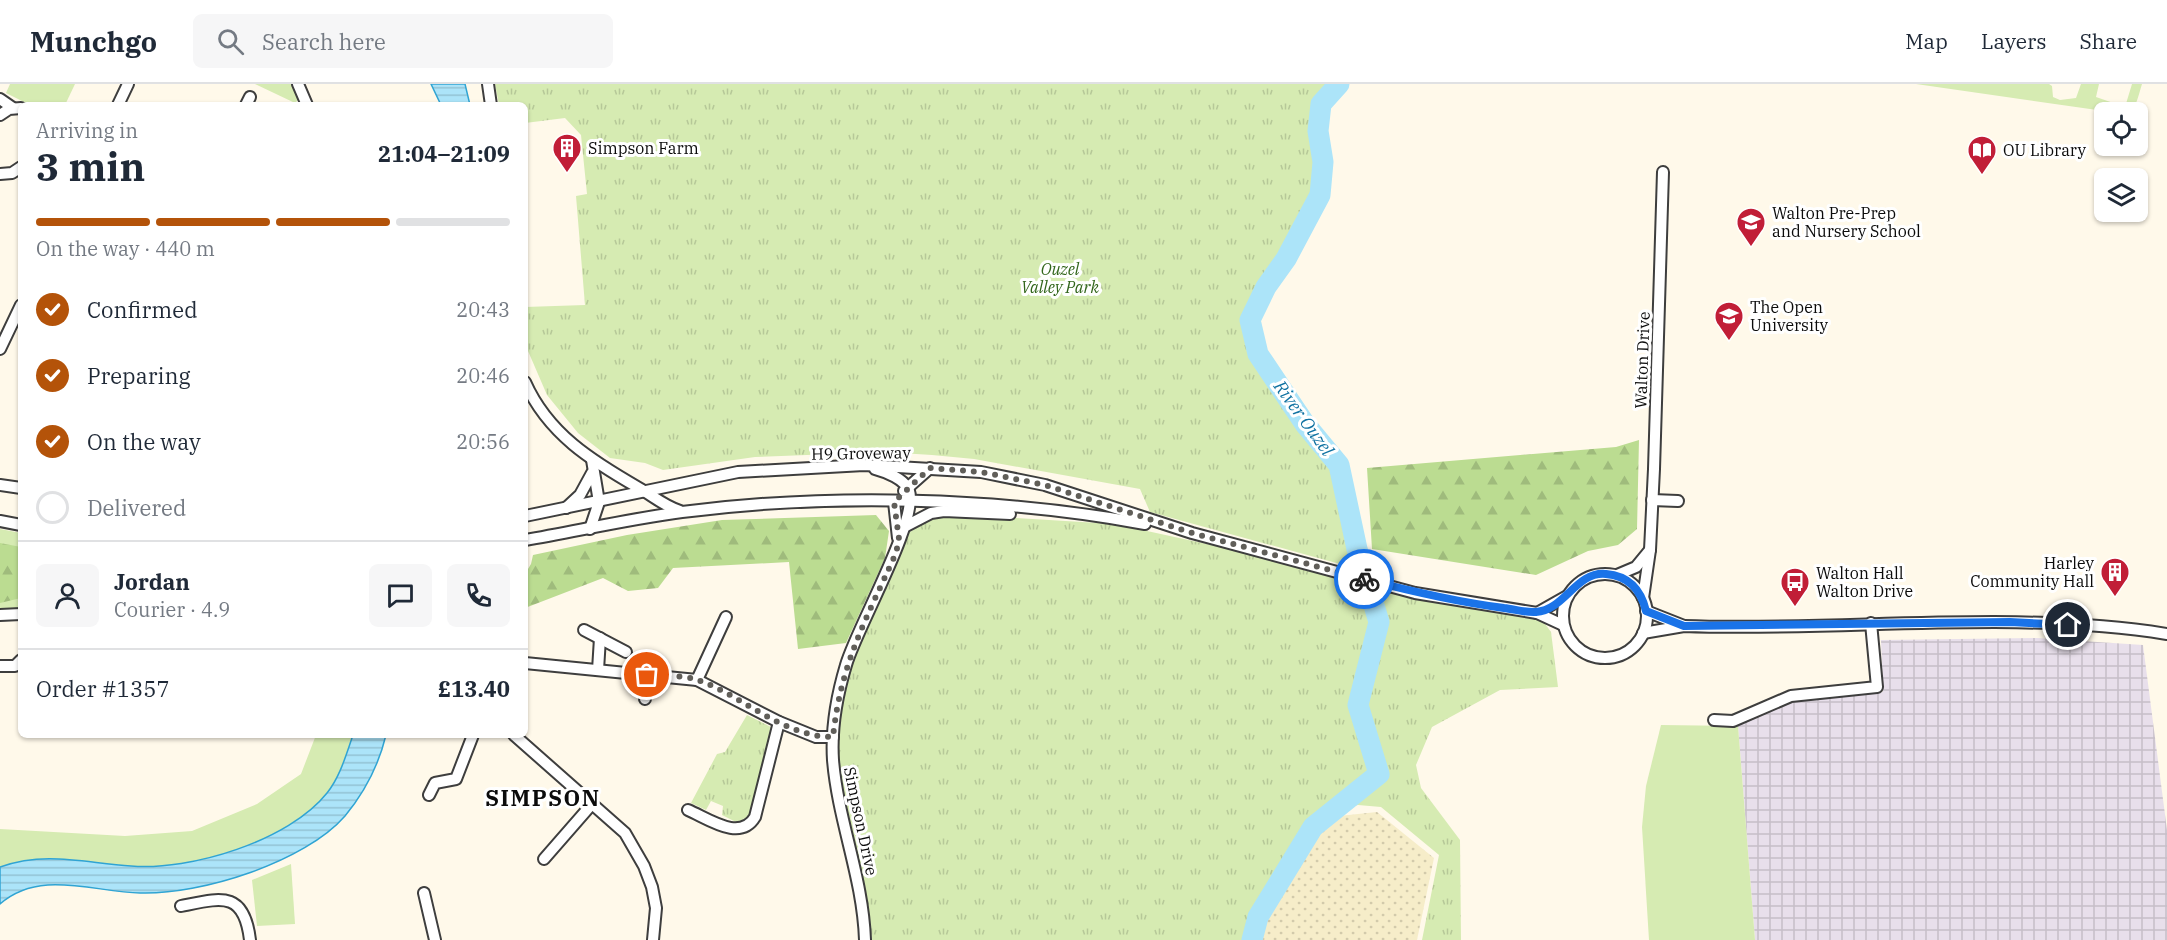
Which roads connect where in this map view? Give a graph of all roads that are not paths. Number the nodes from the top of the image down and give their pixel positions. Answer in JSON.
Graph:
{"nodes":[{"id":1,"x":129,"y":84,"type":"edge"},
{"id":2,"x":298,"y":84,"type":"edge"},
{"id":3,"x":488,"y":84,"type":"edge"},
{"id":4,"x":0,"y":99,"type":"edge"},
{"id":5,"x":120,"y":102,"type":"edge"},
{"id":6,"x":306,"y":102,"type":"edge"},
{"id":7,"x":491,"y":102,"type":"edge"},
{"id":8,"x":17,"y":108,"type":"edge"},
{"id":9,"x":0,"y":115,"type":"edge"},
{"id":10,"x":17,"y":170,"type":"edge"},
{"id":11,"x":1663,"y":172,"type":"dead end"},
{"id":12,"x":0,"y":174,"type":"edge"},
{"id":13,"x":18,"y":311,"type":"edge"},
{"id":14,"x":0,"y":348,"type":"edge"},
{"id":15,"x":528,"y":388,"type":"edge"},
{"id":16,"x":592,"y":460,"type":"junction"},
{"id":17,"x":864,"y":465,"type":"junction"},
{"id":18,"x":930,"y":468,"type":"junction"},
{"id":19,"x":592,"y":473,"type":"junction"},
{"id":20,"x":0,"y":485,"type":"edge"},
{"id":21,"x":907,"y":487,"type":"junction"},
{"id":22,"x":18,"y":488,"type":"edge"},
{"id":23,"x":644,"y":491,"type":"junction"},
{"id":24,"x":1652,"y":500,"type":"junction"},
{"id":25,"x":1678,"y":501,"type":"dead end"},
{"id":26,"x":599,"y":502,"type":"junction"},
{"id":27,"x":894,"y":502,"type":"junction"},
{"id":28,"x":910,"y":503,"type":"junction"},
{"id":29,"x":565,"y":508,"type":"junction"},
{"id":30,"x":1040,"y":509,"type":"junction"},
{"id":31,"x":684,"y":512,"type":"junction"},
{"id":32,"x":528,"y":515,"type":"edge"},
{"id":33,"x":0,"y":521,"type":"edge"},
{"id":34,"x":18,"y":524,"type":"edge"},
{"id":35,"x":904,"y":527,"type":"junction"},
{"id":36,"x":590,"y":529,"type":"junction"},
{"id":37,"x":1192,"y":533,"type":"junction"},
{"id":38,"x":528,"y":539,"type":"edge"},
{"id":39,"x":899,"y":539,"type":"junction"},
{"id":40,"x":1650,"y":550,"type":"junction"},
{"id":41,"x":1617,"y":575,"type":"junction"},
{"id":42,"x":1567,"y":596,"type":"junction"},
{"id":43,"x":1643,"y":598,"type":"junction"},
{"id":44,"x":1646,"y":611,"type":"junction"},
{"id":45,"x":1537,"y":613,"type":"junction"},
{"id":46,"x":18,"y":614,"type":"edge"},
{"id":47,"x":0,"y":615,"type":"edge"},
{"id":48,"x":726,"y":617,"type":"dead end"},
{"id":49,"x":1871,"y":623,"type":"junction"},
{"id":50,"x":1563,"y":625,"type":"junction"},
{"id":51,"x":1684,"y":626,"type":"junction"},
{"id":52,"x":584,"y":630,"type":"dead end"},
{"id":53,"x":1643,"y":633,"type":"junction"},
{"id":54,"x":2167,"y":634,"type":"edge"},
{"id":55,"x":600,"y":638,"type":"junction"},
{"id":56,"x":626,"y":652,"type":"dead end"},
{"id":57,"x":18,"y":663,"type":"edge"},
{"id":58,"x":528,"y":663,"type":"edge"},
{"id":59,"x":0,"y":666,"type":"edge"},
{"id":60,"x":598,"y":670,"type":"junction"},
{"id":61,"x":647,"y":675,"type":"junction"},
{"id":62,"x":697,"y":680,"type":"junction"},
{"id":63,"x":645,"y":699,"type":"dead end"},
{"id":64,"x":1714,"y":720,"type":"dead end"},
{"id":65,"x":779,"y":722,"type":"junction"},
{"id":66,"x":833,"y":737,"type":"junction"},
{"id":67,"x":472,"y":738,"type":"edge"},
{"id":68,"x":517,"y":738,"type":"edge"},
{"id":69,"x":429,"y":795,"type":"dead end"},
{"id":70,"x":592,"y":804,"type":"junction"},
{"id":71,"x":688,"y":810,"type":"dead end"},
{"id":72,"x":544,"y":859,"type":"dead end"},
{"id":73,"x":424,"y":893,"type":"dead end"},
{"id":74,"x":181,"y":906,"type":"dead end"},
{"id":75,"x":250,"y":940,"type":"edge"},
{"id":76,"x":435,"y":940,"type":"edge"},
{"id":77,"x":653,"y":940,"type":"edge"},
{"id":78,"x":865,"y":940,"type":"edge"}],
"edges":[{"from":1,"to":5,"type":"street"},
{"from":2,"to":6,"type":"street"},
{"from":3,"to":7,"type":"street"},
{"from":4,"to":8,"type":"street"},
{"from":8,"to":9,"type":"street"},
{"from":10,"to":12,"type":"street"},
{"from":11,"to":24,"type":"street","name":"Walton Drive"},
{"from":13,"to":14,"type":"street"},
{"from":15,"to":16,"type":"street"},
{"from":16,"to":19,"type":"street"},
{"from":16,"to":23,"type":"street"},
{"from":17,"to":18,"type":"street","name":"H9 Groveway"},
{"from":17,"to":21,"type":"street"},
{"from":17,"to":23,"type":"street","name":"H9 Groveway"},
{"from":18,"to":21,"type":"street"},
{"from":18,"to":37,"type":"street","name":"H9 Groveway"},
{"from":19,"to":26,"type":"street"},
{"from":19,"to":29,"type":"street"},
{"from":20,"to":22,"type":"street"},
{"from":21,"to":27,"type":"street"},
{"from":21,"to":28,"type":"street"},
{"from":23,"to":26,"type":"street","name":"H9 Groveway"},
{"from":23,"to":31,"type":"street"},
{"from":24,"to":25,"type":"street"},
{"from":24,"to":40,"type":"street","name":"Walton Drive"},
{"from":26,"to":29,"type":"street","name":"H9 Groveway"},
{"from":26,"to":36,"type":"street"},
{"from":27,"to":28,"type":"street","name":"H9 Groveway"},
{"from":27,"to":31,"type":"street","name":"H9 Groveway"},
{"from":27,"to":39,"type":"street","name":"Simpson Drive"},
{"from":28,"to":30,"type":"street","name":"H9 Groveway"},
{"from":28,"to":35,"type":"street","name":"Simpson Drive"},
{"from":29,"to":32,"type":"street","name":"H9 Groveway"},
{"from":30,"to":35,"type":"street"},
{"from":30,"to":37,"type":"street","name":"H9 Groveway"},
{"from":31,"to":36,"type":"street","name":"H9 Groveway"},
{"from":33,"to":34,"type":"street"},
{"from":35,"to":39,"type":"street","name":"Simpson Drive"},
{"from":36,"to":38,"type":"street","name":"H9 Groveway"},
{"from":37,"to":45,"type":"street","name":"H9 Groveway"},
{"from":39,"to":66,"type":"street","name":"Simpson Drive"},
{"from":40,"to":41,"type":"street"},
{"from":40,"to":43,"type":"street","name":"Walton Drive"},
{"from":41,"to":42,"type":"street"},
{"from":41,"to":43,"type":"street"},
{"from":42,"to":45,"type":"street"},
{"from":42,"to":50,"type":"street"},
{"from":43,"to":44,"type":"street"},
{"from":44,"to":51,"type":"street"},
{"from":44,"to":53,"type":"street"},
{"from":45,"to":50,"type":"street","name":"H9 Groveway"},
{"from":46,"to":47,"type":"street"},
{"from":48,"to":62,"type":"street"},
{"from":49,"to":51,"type":"street"},
{"from":49,"to":54,"type":"street"},
{"from":49,"to":64,"type":"street"},
{"from":50,"to":53,"type":"street"},
{"from":51,"to":53,"type":"street"},
{"from":52,"to":55,"type":"street"},
{"from":55,"to":56,"type":"street"},
{"from":55,"to":60,"type":"street"},
{"from":57,"to":59,"type":"street"},
{"from":58,"to":60,"type":"street"},
{"from":60,"to":61,"type":"street"},
{"from":61,"to":62,"type":"street"},
{"from":61,"to":63,"type":"street"},
{"from":62,"to":65,"type":"street"},
{"from":65,"to":66,"type":"street"},
{"from":65,"to":71,"type":"street"},
{"from":66,"to":78,"type":"street","name":"Simpson Drive"},
{"from":67,"to":69,"type":"street"},
{"from":68,"to":70,"type":"street"},
{"from":70,"to":72,"type":"street"},
{"from":70,"to":77,"type":"street"},
{"from":73,"to":76,"type":"street"},
{"from":74,"to":75,"type":"street"}]}
